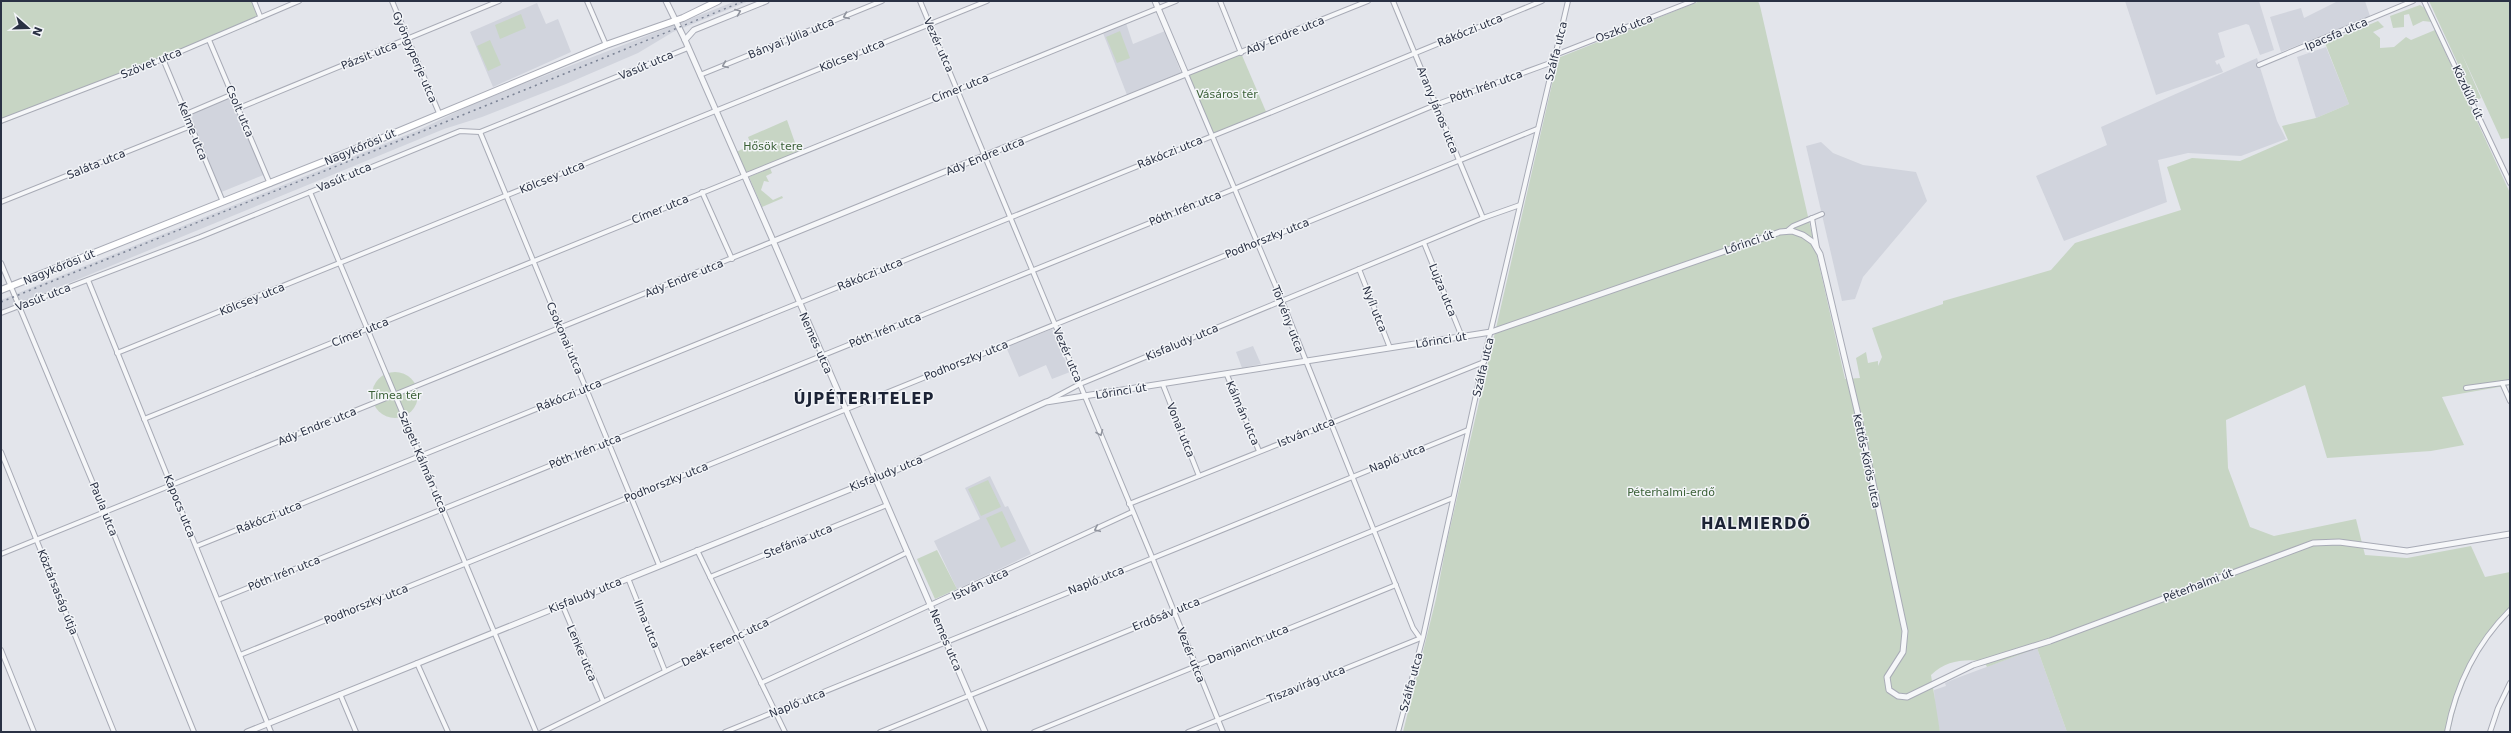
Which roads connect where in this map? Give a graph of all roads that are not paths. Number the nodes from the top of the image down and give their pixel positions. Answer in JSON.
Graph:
{"nodes":[{"id":1,"x":254,"y":1,"type":"edge"},
{"id":2,"x":299,"y":1,"type":"edge"},
{"id":3,"x":392,"y":1,"type":"edge"},
{"id":4,"x":499,"y":1,"type":"edge"},
{"id":5,"x":587,"y":1,"type":"edge"},
{"id":6,"x":666,"y":1,"type":"edge"},
{"id":7,"x":718,"y":1,"type":"edge"},
{"id":8,"x":766,"y":1,"type":"edge"},
{"id":9,"x":882,"y":1,"type":"edge"},
{"id":10,"x":920,"y":1,"type":"edge"},
{"id":11,"x":987,"y":1,"type":"edge"},
{"id":12,"x":1155,"y":1,"type":"edge"},
{"id":13,"x":1176,"y":1,"type":"edge"},
{"id":14,"x":1220,"y":1,"type":"edge"},
{"id":15,"x":1368,"y":1,"type":"edge"},
{"id":16,"x":1393,"y":1,"type":"edge"},
{"id":17,"x":1542,"y":1,"type":"edge"},
{"id":18,"x":1568,"y":1,"type":"edge"},
{"id":19,"x":1693,"y":1,"type":"edge"},
{"id":20,"x":2412,"y":1,"type":"edge"},
{"id":21,"x":2424,"y":1,"type":"edge"},
{"id":22,"x":1158,"y":8,"type":"junction"},
{"id":23,"x":260,"y":16,"type":"junction"},
{"id":24,"x":675,"y":20,"type":"junction"},
{"id":25,"x":930,"y":24,"type":"junction"},
{"id":26,"x":408,"y":39,"type":"junction"},
{"id":27,"x":209,"y":40,"type":"junction"},
{"id":28,"x":685,"y":40,"type":"junction"},
{"id":29,"x":606,"y":45,"type":"junction"},
{"id":30,"x":688,"y":48,"type":"junction"},
{"id":31,"x":1241,"y":53,"type":"junction"},
{"id":32,"x":1415,"y":53,"type":"junction"},
{"id":33,"x":1555,"y":55,"type":"junction"},
{"id":34,"x":163,"y":59,"type":"junction"},
{"id":35,"x":1553,"y":62,"type":"junction"},
{"id":36,"x":2259,"y":65,"type":"dead end"},
{"id":37,"x":1186,"y":74,"type":"junction"},
{"id":38,"x":700,"y":75,"type":"junction"},
{"id":39,"x":958,"y":89,"type":"junction"},
{"id":40,"x":233,"y":94,"type":"junction"},
{"id":41,"x":1435,"y":105,"type":"junction"},
{"id":42,"x":239,"y":108,"type":"junction"},
{"id":43,"x":715,"y":111,"type":"junction"},
{"id":44,"x":439,"y":113,"type":"junction"},
{"id":45,"x":186,"y":114,"type":"junction"},
{"id":46,"x":1,"y":121,"type":"edge"},
{"id":47,"x":191,"y":126,"type":"junction"},
{"id":48,"x":1537,"y":129,"type":"junction"},
{"id":49,"x":480,"y":132,"type":"junction"},
{"id":50,"x":1212,"y":135,"type":"junction"},
{"id":51,"x":986,"y":156,"type":"junction"},
{"id":52,"x":1459,"y":160,"type":"junction"},
{"id":53,"x":744,"y":176,"type":"junction"},
{"id":54,"x":2510,"y":183,"type":"edge"},
{"id":55,"x":270,"y":184,"type":"junction"},
{"id":56,"x":1234,"y":188,"type":"junction"},
{"id":57,"x":310,"y":192,"type":"junction"},
{"id":58,"x":702,"y":192,"type":"junction"},
{"id":59,"x":506,"y":196,"type":"junction"},
{"id":60,"x":1,"y":202,"type":"edge"},
{"id":61,"x":223,"y":202,"type":"junction"},
{"id":62,"x":1520,"y":206,"type":"junction"},
{"id":63,"x":1822,"y":214,"type":"dead end"},
{"id":64,"x":1011,"y":217,"type":"junction"},
{"id":65,"x":1483,"y":218,"type":"junction"},
{"id":66,"x":1812,"y":218,"type":"junction"},
{"id":67,"x":1787,"y":231,"type":"junction"},
{"id":68,"x":774,"y":241,"type":"junction"},
{"id":69,"x":1257,"y":242,"type":"junction"},
{"id":70,"x":1424,"y":243,"type":"junction"},
{"id":71,"x":1817,"y":248,"type":"junction"},
{"id":72,"x":732,"y":258,"type":"junction"},
{"id":73,"x":533,"y":260,"type":"junction"},
{"id":74,"x":1,"y":263,"type":"edge"},
{"id":75,"x":339,"y":264,"type":"junction"},
{"id":76,"x":1359,"y":269,"type":"junction"},
{"id":77,"x":1032,"y":270,"type":"junction"},
{"id":78,"x":88,"y":280,"type":"junction"},
{"id":79,"x":11,"y":286,"type":"junction"},
{"id":80,"x":1,"y":290,"type":"edge"},
{"id":81,"x":1282,"y":301,"type":"junction"},
{"id":82,"x":798,"y":302,"type":"junction"},
{"id":83,"x":20,"y":306,"type":"junction"},
{"id":84,"x":1,"y":313,"type":"edge"},
{"id":85,"x":1055,"y":324,"type":"junction"},
{"id":86,"x":561,"y":328,"type":"junction"},
{"id":87,"x":366,"y":329,"type":"junction"},
{"id":88,"x":1491,"y":332,"type":"junction"},
{"id":89,"x":1462,"y":337,"type":"junction"},
{"id":90,"x":1390,"y":348,"type":"junction"},
{"id":91,"x":117,"y":353,"type":"junction"},
{"id":92,"x":822,"y":355,"type":"junction"},
{"id":93,"x":1305,"y":361,"type":"junction"},
{"id":94,"x":1484,"y":362,"type":"junction"},
{"id":95,"x":1227,"y":375,"type":"junction"},
{"id":96,"x":2510,"y":382,"type":"edge"},
{"id":97,"x":2502,"y":383,"type":"junction"},
{"id":98,"x":1080,"y":384,"type":"junction"},
{"id":99,"x":1163,"y":385,"type":"junction"},
{"id":100,"x":586,"y":388,"type":"junction"},
{"id":101,"x":2466,"y":388,"type":"dead end"},
{"id":102,"x":396,"y":395,"type":"junction"},
{"id":103,"x":1086,"y":397,"type":"junction"},
{"id":104,"x":2510,"y":401,"type":"edge"},
{"id":105,"x":1046,"y":402,"type":"junction"},
{"id":106,"x":845,"y":410,"type":"junction"},
{"id":107,"x":144,"y":419,"type":"junction"},
{"id":108,"x":1330,"y":422,"type":"junction"},
{"id":109,"x":1468,"y":430,"type":"junction"},
{"id":110,"x":608,"y":442,"type":"junction"},
{"id":111,"x":1259,"y":451,"type":"junction"},
{"id":112,"x":1,"y":452,"type":"edge"},
{"id":113,"x":421,"y":456,"type":"junction"},
{"id":114,"x":1199,"y":476,"type":"junction"},
{"id":115,"x":1353,"y":476,"type":"junction"},
{"id":116,"x":875,"y":478,"type":"junction"},
{"id":117,"x":172,"y":485,"type":"junction"},
{"id":118,"x":631,"y":496,"type":"junction"},
{"id":119,"x":1453,"y":498,"type":"junction"},
{"id":120,"x":1129,"y":504,"type":"junction"},
{"id":121,"x":887,"y":505,"type":"junction"},
{"id":122,"x":442,"y":509,"type":"junction"},
{"id":123,"x":106,"y":512,"type":"junction"},
{"id":124,"x":1132,"y":512,"type":"junction"},
{"id":125,"x":1375,"y":530,"type":"junction"},
{"id":126,"x":2510,"y":534,"type":"edge"},
{"id":127,"x":36,"y":539,"type":"junction"},
{"id":128,"x":197,"y":546,"type":"junction"},
{"id":129,"x":697,"y":550,"type":"junction"},
{"id":130,"x":908,"y":552,"type":"junction"},
{"id":131,"x":1,"y":554,"type":"edge"},
{"id":132,"x":1152,"y":557,"type":"junction"},
{"id":133,"x":466,"y":563,"type":"junction"},
{"id":134,"x":659,"y":565,"type":"junction"},
{"id":135,"x":710,"y":577,"type":"junction"},
{"id":136,"x":628,"y":578,"type":"junction"},
{"id":137,"x":1396,"y":585,"type":"junction"},
{"id":138,"x":218,"y":600,"type":"junction"},
{"id":139,"x":562,"y":604,"type":"junction"},
{"id":140,"x":932,"y":606,"type":"junction"},
{"id":141,"x":2510,"y":610,"type":"edge"},
{"id":142,"x":1174,"y":611,"type":"junction"},
{"id":143,"x":493,"y":632,"type":"junction"},
{"id":144,"x":738,"y":635,"type":"junction"},
{"id":145,"x":1421,"y":637,"type":"junction"},
{"id":146,"x":946,"y":641,"type":"junction"},
{"id":147,"x":1,"y":650,"type":"edge"},
{"id":148,"x":240,"y":655,"type":"junction"},
{"id":149,"x":417,"y":663,"type":"junction"},
{"id":150,"x":1196,"y":666,"type":"junction"},
{"id":151,"x":666,"y":671,"type":"junction"},
{"id":152,"x":761,"y":683,"type":"junction"},
{"id":153,"x":2510,"y":683,"type":"edge"},
{"id":154,"x":340,"y":694,"type":"junction"},
{"id":155,"x":970,"y":695,"type":"junction"},
{"id":156,"x":1898,"y":696,"type":"joint"},
{"id":157,"x":603,"y":701,"type":"junction"},
{"id":158,"x":775,"y":712,"type":"junction"},
{"id":159,"x":1218,"y":720,"type":"junction"},
{"id":160,"x":267,"y":724,"type":"junction"},
{"id":161,"x":34,"y":732,"type":"edge"},
{"id":162,"x":114,"y":732,"type":"edge"},
{"id":163,"x":194,"y":732,"type":"edge"},
{"id":164,"x":247,"y":732,"type":"edge"},
{"id":165,"x":271,"y":732,"type":"edge"},
{"id":166,"x":356,"y":732,"type":"edge"},
{"id":167,"x":448,"y":732,"type":"edge"},
{"id":168,"x":536,"y":732,"type":"edge"},
{"id":169,"x":542,"y":732,"type":"edge"},
{"id":170,"x":725,"y":732,"type":"edge"},
{"id":171,"x":785,"y":732,"type":"edge"},
{"id":172,"x":880,"y":732,"type":"edge"},
{"id":173,"x":985,"y":732,"type":"edge"},
{"id":174,"x":1034,"y":732,"type":"edge"},
{"id":175,"x":1188,"y":732,"type":"edge"},
{"id":176,"x":1223,"y":732,"type":"edge"},
{"id":177,"x":1398,"y":732,"type":"edge"},
{"id":178,"x":2446,"y":732,"type":"edge"},
{"id":179,"x":2490,"y":732,"type":"edge"}],
"edges":[{"from":1,"to":23,"type":"street"},
{"from":2,"to":23,"type":"street","name":"Szövet utca"},
{"from":3,"to":26,"type":"street","name":"Gyöngyperje utca"},
{"from":4,"to":26,"type":"street","name":"Pázsit utca"},
{"from":5,"to":29,"type":"street"},
{"from":6,"to":24,"type":"street","name":"Nemes utca"},
{"from":7,"to":24,"type":"main road","name":"Nagykőrösi út"},
{"from":28,"to":8,"type":"street","one_way":true},
{"from":9,"to":38,"type":"street","name":"Bányai Júlia utca","one_way":true},
{"from":10,"to":25,"type":"street","name":"Vezér utca"},
{"from":11,"to":25,"type":"street","name":"Kölcsey utca"},
{"from":12,"to":22,"type":"street","name":"Törvény utca"},
{"from":13,"to":22,"type":"street","name":"Címer utca"},
{"from":14,"to":31,"type":"street"},
{"from":15,"to":31,"type":"street","name":"Ady Endre utca"},
{"from":16,"to":32,"type":"street","name":"Arany János utca"},
{"from":17,"to":32,"type":"street","name":"Rákóczi utca"},
{"from":18,"to":33,"type":"street","name":"Szálfa utca"},
{"from":19,"to":33,"type":"street","name":"Oszkó utca"},
{"from":20,"to":36,"type":"street","name":"Ipacsfa utca"},
{"from":21,"to":54,"type":"street","name":"Közdűlő út"},
{"from":22,"to":37,"type":"street","name":"Törvény utca"},
{"from":22,"to":39,"type":"street","name":"Címer utca"},
{"from":23,"to":27,"type":"street","name":"Szövet utca"},
{"from":24,"to":28,"type":"street","name":"Nemes utca"},
{"from":24,"to":29,"type":"main road","name":"Nagykőrösi út"},
{"from":25,"to":39,"type":"street","name":"Vezér utca"},
{"from":25,"to":43,"type":"street","name":"Kölcsey utca"},
{"from":26,"to":42,"type":"street","name":"Pázsit utca"},
{"from":26,"to":44,"type":"street","name":"Gyöngyperje utca"},
{"from":27,"to":34,"type":"street","name":"Szövet utca"},
{"from":27,"to":40,"type":"street","name":"Csolt utca"},
{"from":28,"to":30,"type":"street","name":"Nemes utca"},
{"from":29,"to":44,"type":"main road","name":"Nagykőrösi út"},
{"from":30,"to":38,"type":"street","name":"Nemes utca"},
{"from":30,"to":49,"type":"street","name":"Vasút utca"},
{"from":31,"to":37,"type":"street","name":"Ady Endre utca"},
{"from":32,"to":41,"type":"street","name":"Arany János utca"},
{"from":32,"to":50,"type":"street","name":"Rákóczi utca"},
{"from":33,"to":35,"type":"street","name":"Szálfa utca"},
{"from":34,"to":45,"type":"street","name":"Kelme utca"},
{"from":34,"to":46,"type":"street","name":"Szövet utca"},
{"from":35,"to":41,"type":"street","name":"Póth Irén utca"},
{"from":35,"to":48,"type":"street","name":"Szálfa utca"},
{"from":37,"to":50,"type":"street","name":"Törvény utca"},
{"from":37,"to":51,"type":"street","name":"Ady Endre utca"},
{"from":38,"to":43,"type":"street","name":"Nemes utca"},
{"from":39,"to":51,"type":"street","name":"Vezér utca"},
{"from":39,"to":53,"type":"street","name":"Címer utca"},
{"from":40,"to":42,"type":"street","name":"Csolt utca"},
{"from":40,"to":45,"type":"street"},
{"from":41,"to":52,"type":"street","name":"Arany János utca"},
{"from":41,"to":56,"type":"street","name":"Póth Irén utca"},
{"from":42,"to":55,"type":"street","name":"Csolt utca"},
{"from":43,"to":53,"type":"street","name":"Nemes utca"},
{"from":43,"to":59,"type":"street","name":"Kölcsey utca"},
{"from":44,"to":55,"type":"main road","name":"Nagykőrösi út"},
{"from":45,"to":47,"type":"street","name":"Kelme utca"},
{"from":47,"to":60,"type":"street","name":"Saláta utca"},
{"from":47,"to":61,"type":"street","name":"Kelme utca"},
{"from":48,"to":52,"type":"street","name":"Podhorszky utca"},
{"from":48,"to":62,"type":"street","name":"Szálfa utca"},
{"from":49,"to":57,"type":"street","name":"Vasút utca"},
{"from":49,"to":59,"type":"street","name":"Csokonai utca"},
{"from":50,"to":56,"type":"street","name":"Törvény utca"},
{"from":50,"to":64,"type":"street","name":"Rákóczi utca"},
{"from":51,"to":64,"type":"street","name":"Vezér utca"},
{"from":51,"to":68,"type":"street","name":"Ady Endre utca"},
{"from":52,"to":65,"type":"street","name":"Arany János utca"},
{"from":52,"to":69,"type":"street","name":"Podhorszky utca"},
{"from":53,"to":58,"type":"street","name":"Címer utca"},
{"from":53,"to":68,"type":"street","name":"Nemes utca"},
{"from":55,"to":61,"type":"main road","name":"Nagykőrösi út"},
{"from":56,"to":69,"type":"street","name":"Törvény utca"},
{"from":56,"to":77,"type":"street","name":"Póth Irén utca"},
{"from":57,"to":75,"type":"street","name":"Szigeti Kálmán utca"},
{"from":57,"to":78,"type":"street","name":"Vasút utca"},
{"from":58,"to":72,"type":"street"},
{"from":58,"to":73,"type":"street","name":"Címer utca"},
{"from":59,"to":73,"type":"street","name":"Csokonai utca"},
{"from":59,"to":75,"type":"street","name":"Kölcsey utca"},
{"from":61,"to":79,"type":"main road","name":"Nagykőrösi út"},
{"from":62,"to":65,"type":"street","name":"Kisfaludy utca"},
{"from":62,"to":88,"type":"street","name":"Szálfa utca"},
{"from":63,"to":66,"type":"street"},
{"from":64,"to":77,"type":"street","name":"Vezér utca"},
{"from":64,"to":82,"type":"street","name":"Rákóczi utca"},
{"from":65,"to":70,"type":"street","name":"Kisfaludy utca"},
{"from":66,"to":67,"type":"street"},
{"from":66,"to":71,"type":"street","name":"Kettős-Körös utca"},
{"from":67,"to":71,"type":"street","name":"Lőrinci út"},
{"from":67,"to":88,"type":"street","name":"Lőrinci út"},
{"from":68,"to":72,"type":"street","name":"Ady Endre utca"},
{"from":68,"to":82,"type":"street","name":"Nemes utca"},
{"from":69,"to":81,"type":"street","name":"Törvény utca"},
{"from":69,"to":85,"type":"street","name":"Podhorszky utca"},
{"from":70,"to":76,"type":"street","name":"Kisfaludy utca"},
{"from":70,"to":89,"type":"street","name":"Lujza utca"},
{"from":71,"to":156,"type":"street","name":"Kettős-Körös utca"},
{"from":72,"to":86,"type":"street","name":"Ady Endre utca"},
{"from":73,"to":86,"type":"street","name":"Csokonai utca"},
{"from":73,"to":87,"type":"street","name":"Címer utca"},
{"from":74,"to":79,"type":"street","name":"Paula utca"},
{"from":75,"to":87,"type":"street","name":"Szigeti Kálmán utca"},
{"from":75,"to":91,"type":"street","name":"Kölcsey utca"},
{"from":76,"to":81,"type":"street","name":"Kisfaludy utca"},
{"from":76,"to":90,"type":"street","name":"Nyíl utca"},
{"from":77,"to":85,"type":"street","name":"Vezér utca"},
{"from":77,"to":92,"type":"street","name":"Póth Irén utca"},
{"from":78,"to":83,"type":"street","name":"Vasút utca"},
{"from":78,"to":91,"type":"street","name":"Kapocs utca"},
{"from":79,"to":80,"type":"main road","name":"Nagykőrösi út"},
{"from":79,"to":83,"type":"street","name":"Paula utca"},
{"from":81,"to":93,"type":"street","name":"Törvény utca"},
{"from":81,"to":98,"type":"street","name":"Kisfaludy utca"},
{"from":82,"to":92,"type":"street","name":"Nemes utca"},
{"from":82,"to":100,"type":"street","name":"Rákóczi utca"},
{"from":83,"to":84,"type":"street","name":"Vasút utca"},
{"from":83,"to":123,"type":"street","name":"Paula utca"},
{"from":85,"to":98,"type":"street","name":"Vezér utca"},
{"from":85,"to":106,"type":"street","name":"Podhorszky utca"},
{"from":86,"to":100,"type":"street","name":"Csokonai utca"},
{"from":86,"to":102,"type":"street","name":"Ady Endre utca"},
{"from":87,"to":102,"type":"street","name":"Szigeti Kálmán utca"},
{"from":87,"to":107,"type":"street","name":"Címer utca"},
{"from":88,"to":89,"type":"street","name":"Lőrinci út"},
{"from":88,"to":94,"type":"street","name":"Szálfa utca"},
{"from":89,"to":90,"type":"street","name":"Lőrinci út"},
{"from":90,"to":93,"type":"street","name":"Lőrinci út"},
{"from":91,"to":107,"type":"street","name":"Kapocs utca"},
{"from":92,"to":106,"type":"street","name":"Nemes utca"},
{"from":92,"to":110,"type":"street","name":"Póth Irén utca"},
{"from":93,"to":95,"type":"street","name":"Lőrinci út"},
{"from":93,"to":108,"type":"street","name":"Törvény utca"},
{"from":94,"to":108,"type":"street","name":"István utca"},
{"from":94,"to":109,"type":"street","name":"Szálfa utca"},
{"from":95,"to":99,"type":"street","name":"Lőrinci út"},
{"from":95,"to":111,"type":"street","name":"Kálmán utca"},
{"from":96,"to":97,"type":"street"},
{"from":97,"to":101,"type":"street"},
{"from":97,"to":104,"type":"street"},
{"from":98,"to":103,"type":"street","name":"Vezér utca"},
{"from":98,"to":105,"type":"street","name":"Kisfaludy utca"},
{"from":99,"to":103,"type":"street","name":"Lőrinci út"},
{"from":99,"to":114,"type":"street","name":"Vonal utca"},
{"from":100,"to":110,"type":"street","name":"Csokonai utca"},
{"from":100,"to":113,"type":"street","name":"Rákóczi utca"},
{"from":102,"to":113,"type":"street","name":"Szigeti Kálmán utca"},
{"from":102,"to":117,"type":"street","name":"Ady Endre utca"},
{"from":103,"to":105,"type":"street","name":"Lőrinci út"},
{"from":103,"to":120,"type":"street","name":"Vezér utca","one_way":true},
{"from":105,"to":116,"type":"street","name":"Kisfaludy utca"},
{"from":106,"to":116,"type":"street","name":"Nemes utca"},
{"from":106,"to":118,"type":"street","name":"Podhorszky utca"},
{"from":107,"to":117,"type":"street","name":"Kapocs utca"},
{"from":108,"to":111,"type":"street","name":"István utca"},
{"from":108,"to":115,"type":"street","name":"Törvény utca"},
{"from":109,"to":115,"type":"street","name":"Napló utca"},
{"from":109,"to":119,"type":"street","name":"Szálfa utca"},
{"from":110,"to":118,"type":"street","name":"Csokonai utca"},
{"from":110,"to":122,"type":"street","name":"Póth Irén utca"},
{"from":111,"to":114,"type":"street","name":"István utca"},
{"from":112,"to":127,"type":"street","name":"Köztársaság útja"},
{"from":113,"to":122,"type":"street","name":"Szigeti Kálmán utca"},
{"from":113,"to":128,"type":"street","name":"Rákóczi utca"},
{"from":114,"to":120,"type":"street","name":"István utca"},
{"from":115,"to":125,"type":"street","name":"Törvény utca"},
{"from":115,"to":132,"type":"street","name":"Napló utca"},
{"from":116,"to":121,"type":"street","name":"Nemes utca"},
{"from":116,"to":129,"type":"street","name":"Kisfaludy utca"},
{"from":117,"to":123,"type":"street","name":"Ady Endre utca"},
{"from":117,"to":128,"type":"street","name":"Kapocs utca"},
{"from":118,"to":133,"type":"street","name":"Podhorszky utca"},
{"from":118,"to":134,"type":"street","name":"Csokonai utca"},
{"from":119,"to":125,"type":"street","name":"Erdősáv utca"},
{"from":119,"to":145,"type":"street","name":"Szálfa utca"},
{"from":120,"to":124,"type":"street","name":"Vezér utca"},
{"from":121,"to":130,"type":"street","name":"Nemes utca"},
{"from":121,"to":135,"type":"street","name":"Stefánia utca"},
{"from":122,"to":133,"type":"street","name":"Szigeti Kálmán utca"},
{"from":122,"to":138,"type":"street","name":"Póth Irén utca"},
{"from":123,"to":127,"type":"street","name":"Ady Endre utca"},
{"from":123,"to":163,"type":"street","name":"Paula utca"},
{"from":124,"to":132,"type":"street","name":"Vezér utca"},
{"from":124,"to":140,"type":"street","name":"István utca","one_way":true},
{"from":125,"to":137,"type":"street","name":"Törvény utca"},
{"from":125,"to":142,"type":"street","name":"Erdősáv utca"},
{"from":126,"to":156,"type":"street","name":"Péterhalmi út"},
{"from":127,"to":131,"type":"street","name":"Ady Endre utca"},
{"from":127,"to":162,"type":"street","name":"Köztársaság útja"},
{"from":128,"to":138,"type":"street","name":"Kapocs utca"},
{"from":129,"to":134,"type":"street","name":"Kisfaludy utca"},
{"from":129,"to":135,"type":"street"},
{"from":130,"to":140,"type":"street","name":"Nemes utca"},
{"from":130,"to":144,"type":"street","name":"Deák Ferenc utca"},
{"from":132,"to":142,"type":"street","name":"Vezér utca"},
{"from":132,"to":146,"type":"street","name":"Napló utca"},
{"from":133,"to":143,"type":"street","name":"Szigeti Kálmán utca"},
{"from":133,"to":148,"type":"street","name":"Podhorszky utca"},
{"from":134,"to":136,"type":"street","name":"Kisfaludy utca"},
{"from":135,"to":144,"type":"street"},
{"from":136,"to":139,"type":"street","name":"Kisfaludy utca"},
{"from":136,"to":151,"type":"street","name":"Ilma utca"},
{"from":137,"to":145,"type":"street","name":"Törvény utca"},
{"from":137,"to":150,"type":"street","name":"Damjanich utca"},
{"from":138,"to":148,"type":"street","name":"Kapocs utca"},
{"from":139,"to":143,"type":"street","name":"Kisfaludy utca"},
{"from":139,"to":157,"type":"street","name":"Lenke utca"},
{"from":140,"to":146,"type":"street","name":"Nemes utca"},
{"from":140,"to":152,"type":"street","name":"István utca"},
{"from":141,"to":178,"type":"street"},
{"from":142,"to":150,"type":"street","name":"Vezér utca"},
{"from":142,"to":155,"type":"street","name":"Erdősáv utca"},
{"from":143,"to":149,"type":"street","name":"Kisfaludy utca"},
{"from":143,"to":168,"type":"street","name":"Szigeti Kálmán utca"},
{"from":144,"to":151,"type":"street","name":"Deák Ferenc utca"},
{"from":144,"to":152,"type":"street"},
{"from":145,"to":159,"type":"street","name":"Tiszavirág utca"},
{"from":145,"to":177,"type":"street","name":"Szálfa utca"},
{"from":146,"to":155,"type":"street","name":"Nemes utca"},
{"from":146,"to":158,"type":"street","name":"Napló utca"},
{"from":147,"to":161,"type":"street"},
{"from":148,"to":160,"type":"street","name":"Kapocs utca"},
{"from":149,"to":154,"type":"street","name":"Kisfaludy utca"},
{"from":149,"to":167,"type":"street"},
{"from":150,"to":159,"type":"street","name":"Vezér utca"},
{"from":150,"to":174,"type":"street","name":"Damjanich utca"},
{"from":151,"to":157,"type":"street","name":"Deák Ferenc utca"},
{"from":152,"to":158,"type":"street"},
{"from":153,"to":179,"type":"street"},
{"from":154,"to":160,"type":"street","name":"Kisfaludy utca"},
{"from":154,"to":166,"type":"street"},
{"from":155,"to":172,"type":"street","name":"Erdősáv utca"},
{"from":155,"to":173,"type":"street","name":"Nemes utca"},
{"from":157,"to":169,"type":"street","name":"Deák Ferenc utca"},
{"from":158,"to":170,"type":"street","name":"Napló utca"},
{"from":158,"to":171,"type":"street"},
{"from":159,"to":175,"type":"street","name":"Tiszavirág utca"},
{"from":159,"to":176,"type":"street","name":"Vezér utca"},
{"from":160,"to":164,"type":"street","name":"Kisfaludy utca"},
{"from":160,"to":165,"type":"street","name":"Kapocs utca"}]}
